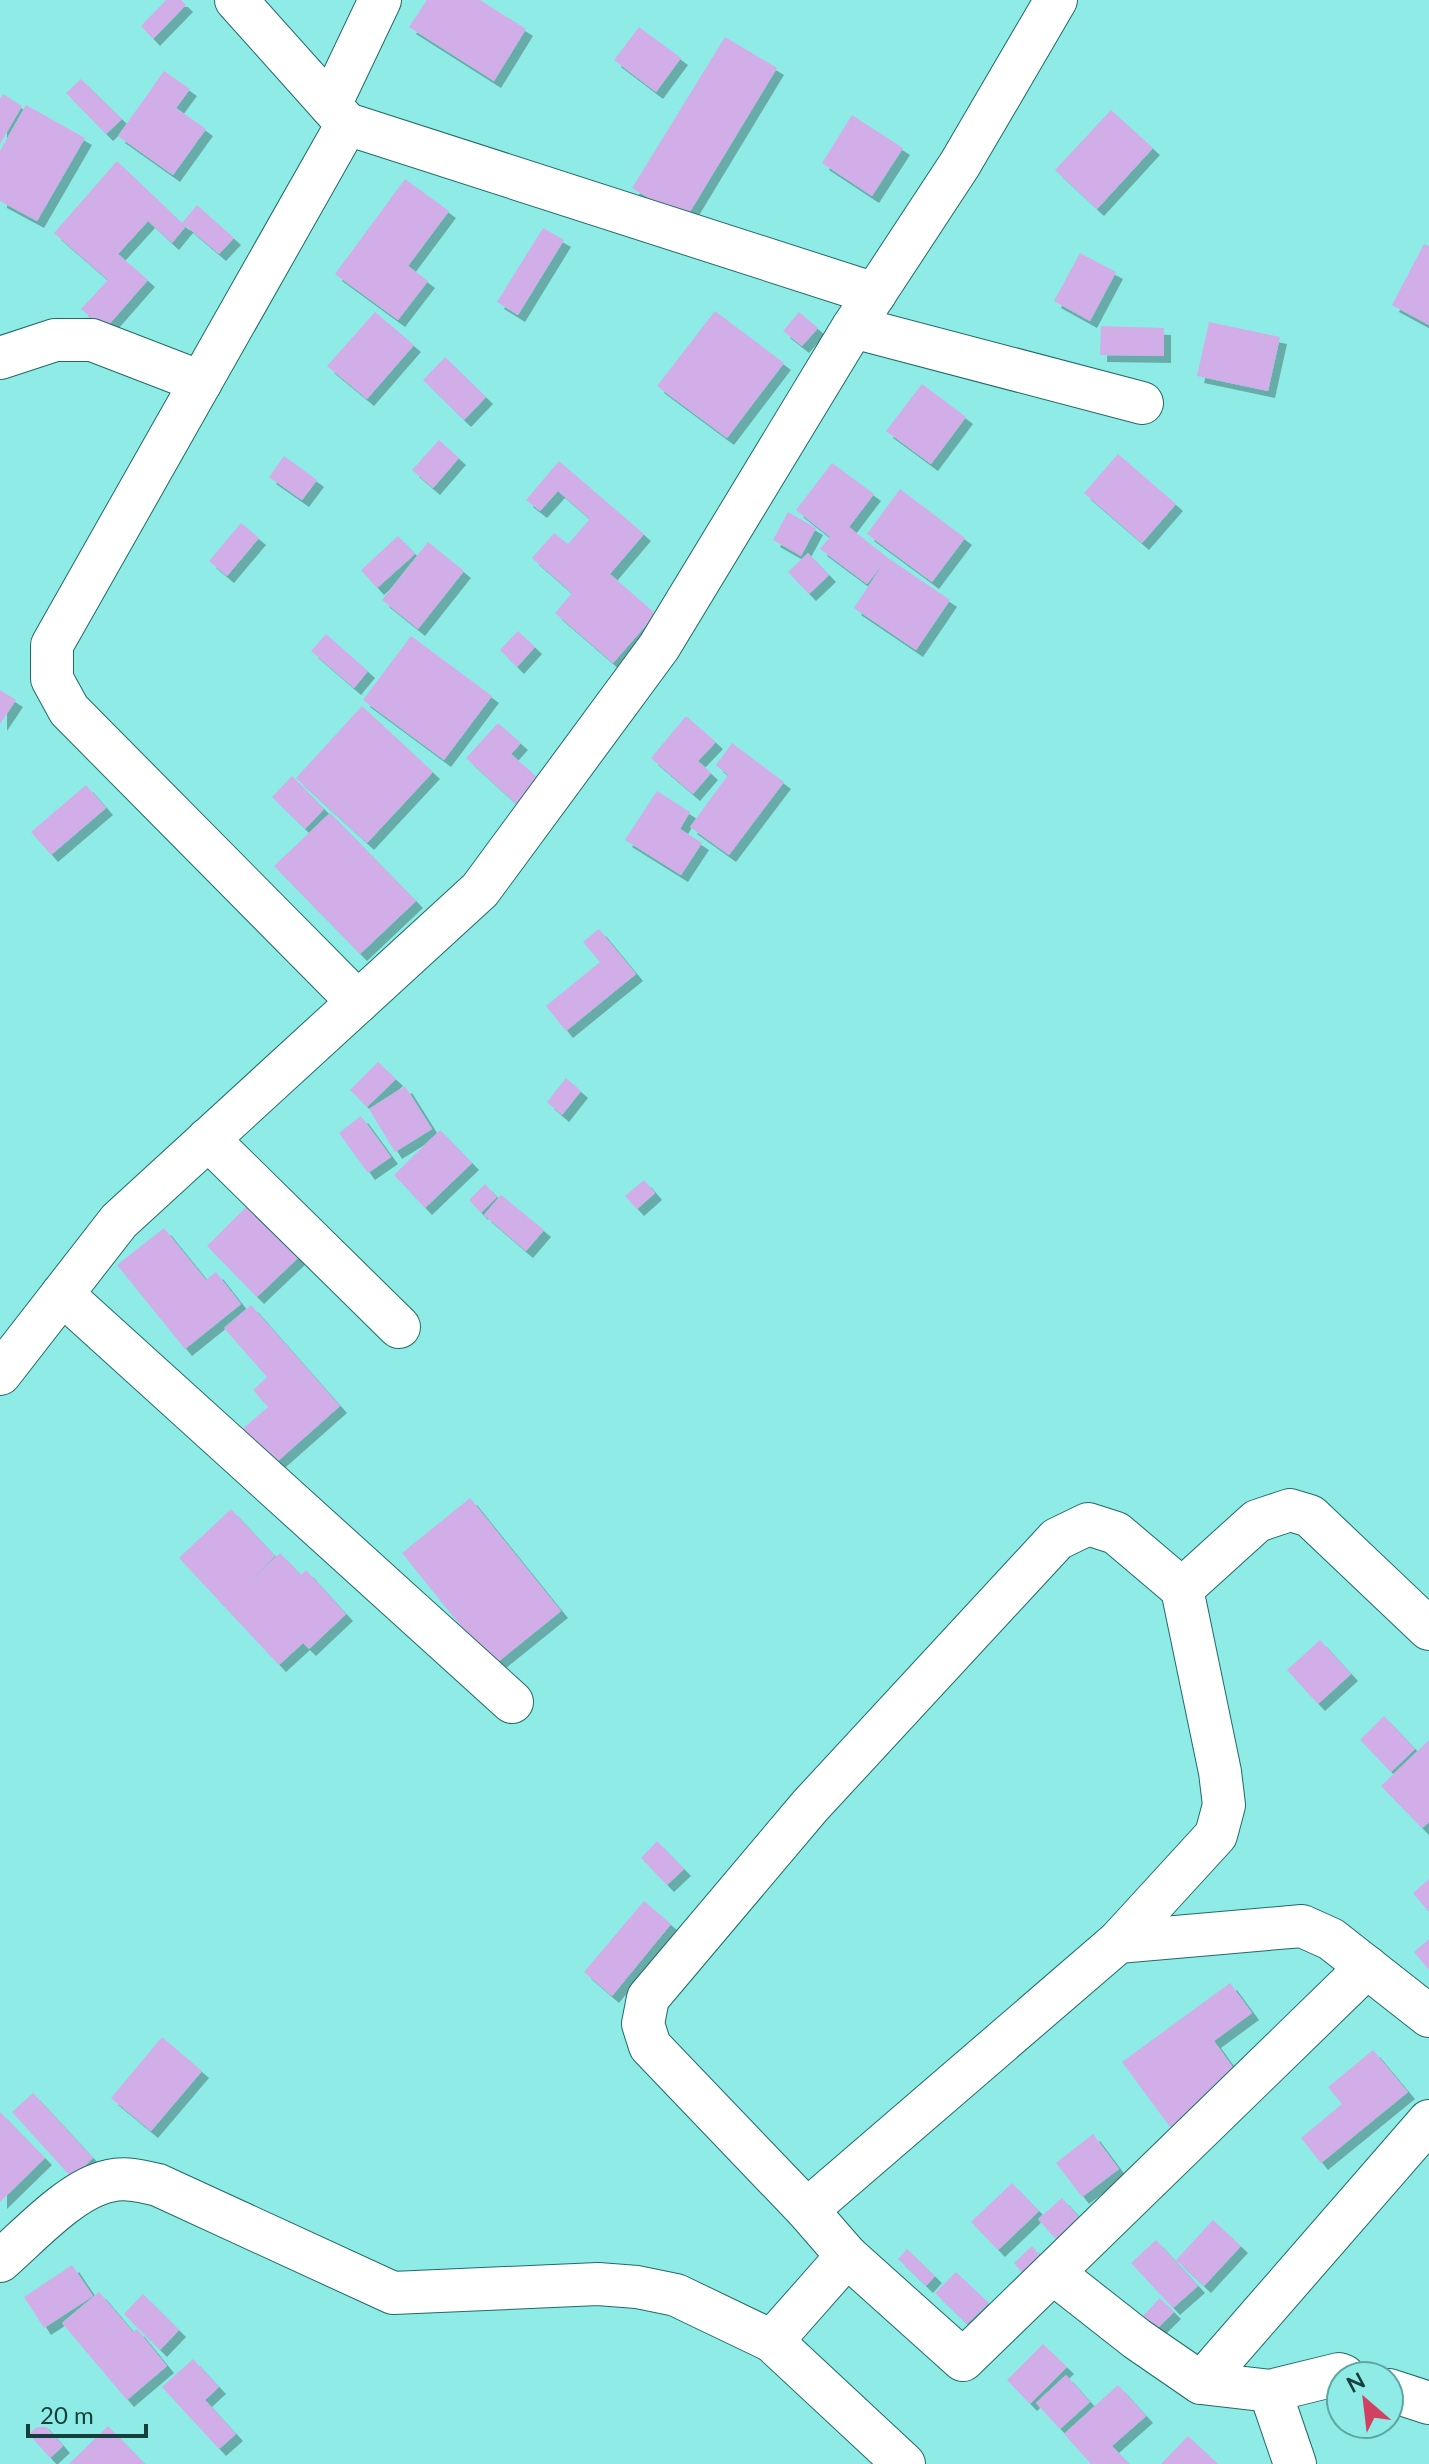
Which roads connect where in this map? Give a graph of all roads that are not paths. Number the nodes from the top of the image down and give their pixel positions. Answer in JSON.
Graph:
{"nodes":[{"id":1,"x":236,"y":0,"type":"edge"},
{"id":2,"x":380,"y":0,"type":"edge"},
{"id":3,"x":1056,"y":0,"type":"edge"},
{"id":4,"x":339,"y":114,"type":"junction"},
{"id":5,"x":864,"y":310,"type":"junction"},
{"id":6,"x":0,"y":358,"type":"edge"},
{"id":7,"x":201,"y":382,"type":"junction"},
{"id":8,"x":1142,"y":403,"type":"dead end"},
{"id":9,"x":358,"y":1002,"type":"junction"},
{"id":10,"x":208,"y":1139,"type":"junction"},
{"id":11,"x":62,"y":1294,"type":"junction"},
{"id":12,"x":399,"y":1327,"type":"dead end"},
{"id":13,"x":0,"y":1374,"type":"edge"},
{"id":14,"x":1182,"y":1589,"type":"junction"},
{"id":15,"x":1429,"y":1629,"type":"edge"},
{"id":16,"x":512,"y":1702,"type":"dead end"},
{"id":17,"x":1118,"y":1942,"type":"junction"},
{"id":18,"x":1367,"y":1967,"type":"junction"},
{"id":19,"x":1429,"y":2016,"type":"edge"},
{"id":20,"x":1429,"y":2121,"type":"edge"},
{"id":21,"x":807,"y":2210,"type":"junction"},
{"id":22,"x":847,"y":2256,"type":"junction"},
{"id":23,"x":0,"y":2261,"type":"edge"},
{"id":24,"x":1053,"y":2273,"type":"junction"},
{"id":25,"x":772,"y":2341,"type":"junction"},
{"id":26,"x":1325,"y":2377,"type":"edge"},
{"id":27,"x":1201,"y":2383,"type":"junction"},
{"id":28,"x":1270,"y":2391,"type":"junction"},
{"id":29,"x":1405,"y":2395,"type":"edge"},
{"id":30,"x":1429,"y":2402,"type":"edge"},
{"id":31,"x":904,"y":2464,"type":"edge"},
{"id":32,"x":1295,"y":2464,"type":"edge"}],
"edges":[{"from":1,"to":4,"type":"street"},
{"from":2,"to":4,"type":"street"},
{"from":3,"to":5,"type":"street"},
{"from":4,"to":5,"type":"street"},
{"from":4,"to":7,"type":"street"},
{"from":5,"to":8,"type":"street"},
{"from":5,"to":9,"type":"street"},
{"from":6,"to":7,"type":"street"},
{"from":7,"to":9,"type":"street"},
{"from":9,"to":10,"type":"street"},
{"from":10,"to":11,"type":"street"},
{"from":10,"to":12,"type":"street"},
{"from":11,"to":13,"type":"street"},
{"from":11,"to":16,"type":"street"},
{"from":14,"to":15,"type":"street"},
{"from":14,"to":17,"type":"street"},
{"from":14,"to":21,"type":"street"},
{"from":17,"to":18,"type":"street"},
{"from":17,"to":21,"type":"street"},
{"from":18,"to":19,"type":"street"},
{"from":18,"to":24,"type":"street"},
{"from":20,"to":27,"type":"street"},
{"from":21,"to":22,"type":"street"},
{"from":22,"to":24,"type":"street"},
{"from":22,"to":25,"type":"street"},
{"from":23,"to":25,"type":"street"},
{"from":24,"to":27,"type":"street"},
{"from":25,"to":31,"type":"street"},
{"from":26,"to":28,"type":"street"},
{"from":27,"to":28,"type":"street"},
{"from":28,"to":32,"type":"street"},
{"from":29,"to":30,"type":"street"}]}
